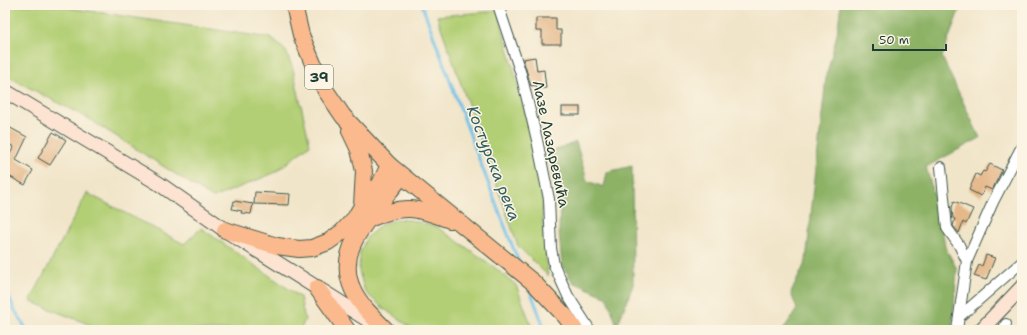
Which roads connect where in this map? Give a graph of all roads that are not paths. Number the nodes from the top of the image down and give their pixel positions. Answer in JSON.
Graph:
{"nodes":[{"id":1,"x":294,"y":5,"type":"edge"},
{"id":2,"x":498,"y":5,"type":"edge"},
{"id":3,"x":5,"y":91,"type":"edge"},
{"id":4,"x":343,"y":116,"type":"junction"},
{"id":5,"x":1022,"y":146,"type":"edge"},
{"id":6,"x":389,"y":165,"type":"junction"},
{"id":7,"x":941,"y":168,"type":"dead end"},
{"id":8,"x":402,"y":176,"type":"junction"},
{"id":9,"x":365,"y":213,"type":"junction"},
{"id":10,"x":462,"y":224,"type":"junction"},
{"id":11,"x":225,"y":230,"type":"junction"},
{"id":12,"x":967,"y":261,"type":"junction"},
{"id":13,"x":1022,"y":262,"type":"edge"},
{"id":14,"x":1022,"y":287,"type":"edge"},
{"id":15,"x":317,"y":288,"type":"junction"},
{"id":16,"x":960,"y":317,"type":"junction"},
{"id":17,"x":347,"y":330,"type":"edge"},
{"id":18,"x":385,"y":330,"type":"edge"},
{"id":19,"x":574,"y":330,"type":"edge"},
{"id":20,"x":590,"y":330,"type":"edge"},
{"id":21,"x":957,"y":330,"type":"edge"},
{"id":22,"x":981,"y":330,"type":"edge"}],
"edges":[{"from":1,"to":4,"type":"main road","number":"39"},
{"from":2,"to":20,"type":"street","name":"Лазе Лазаревића"},
{"from":3,"to":11,"type":"main road"},
{"from":4,"to":6,"type":"main road","number":"39"},
{"from":4,"to":9,"type":"main road"},
{"from":5,"to":12,"type":"street"},
{"from":6,"to":8,"type":"main road","number":"39"},
{"from":6,"to":9,"type":"main road"},
{"from":7,"to":12,"type":"street"},
{"from":8,"to":9,"type":"main road"},
{"from":8,"to":10,"type":"main road","number":"39"},
{"from":9,"to":10,"type":"main road"},
{"from":9,"to":11,"type":"main road"},
{"from":9,"to":18,"type":"main road"},
{"from":10,"to":19,"type":"main road","number":"39"},
{"from":11,"to":15,"type":"main road"},
{"from":12,"to":16,"type":"street"},
{"from":13,"to":16,"type":"street"},
{"from":14,"to":22,"type":"main road"},
{"from":15,"to":17,"type":"main road"},
{"from":15,"to":18,"type":"main road"},
{"from":16,"to":21,"type":"street"}]}
